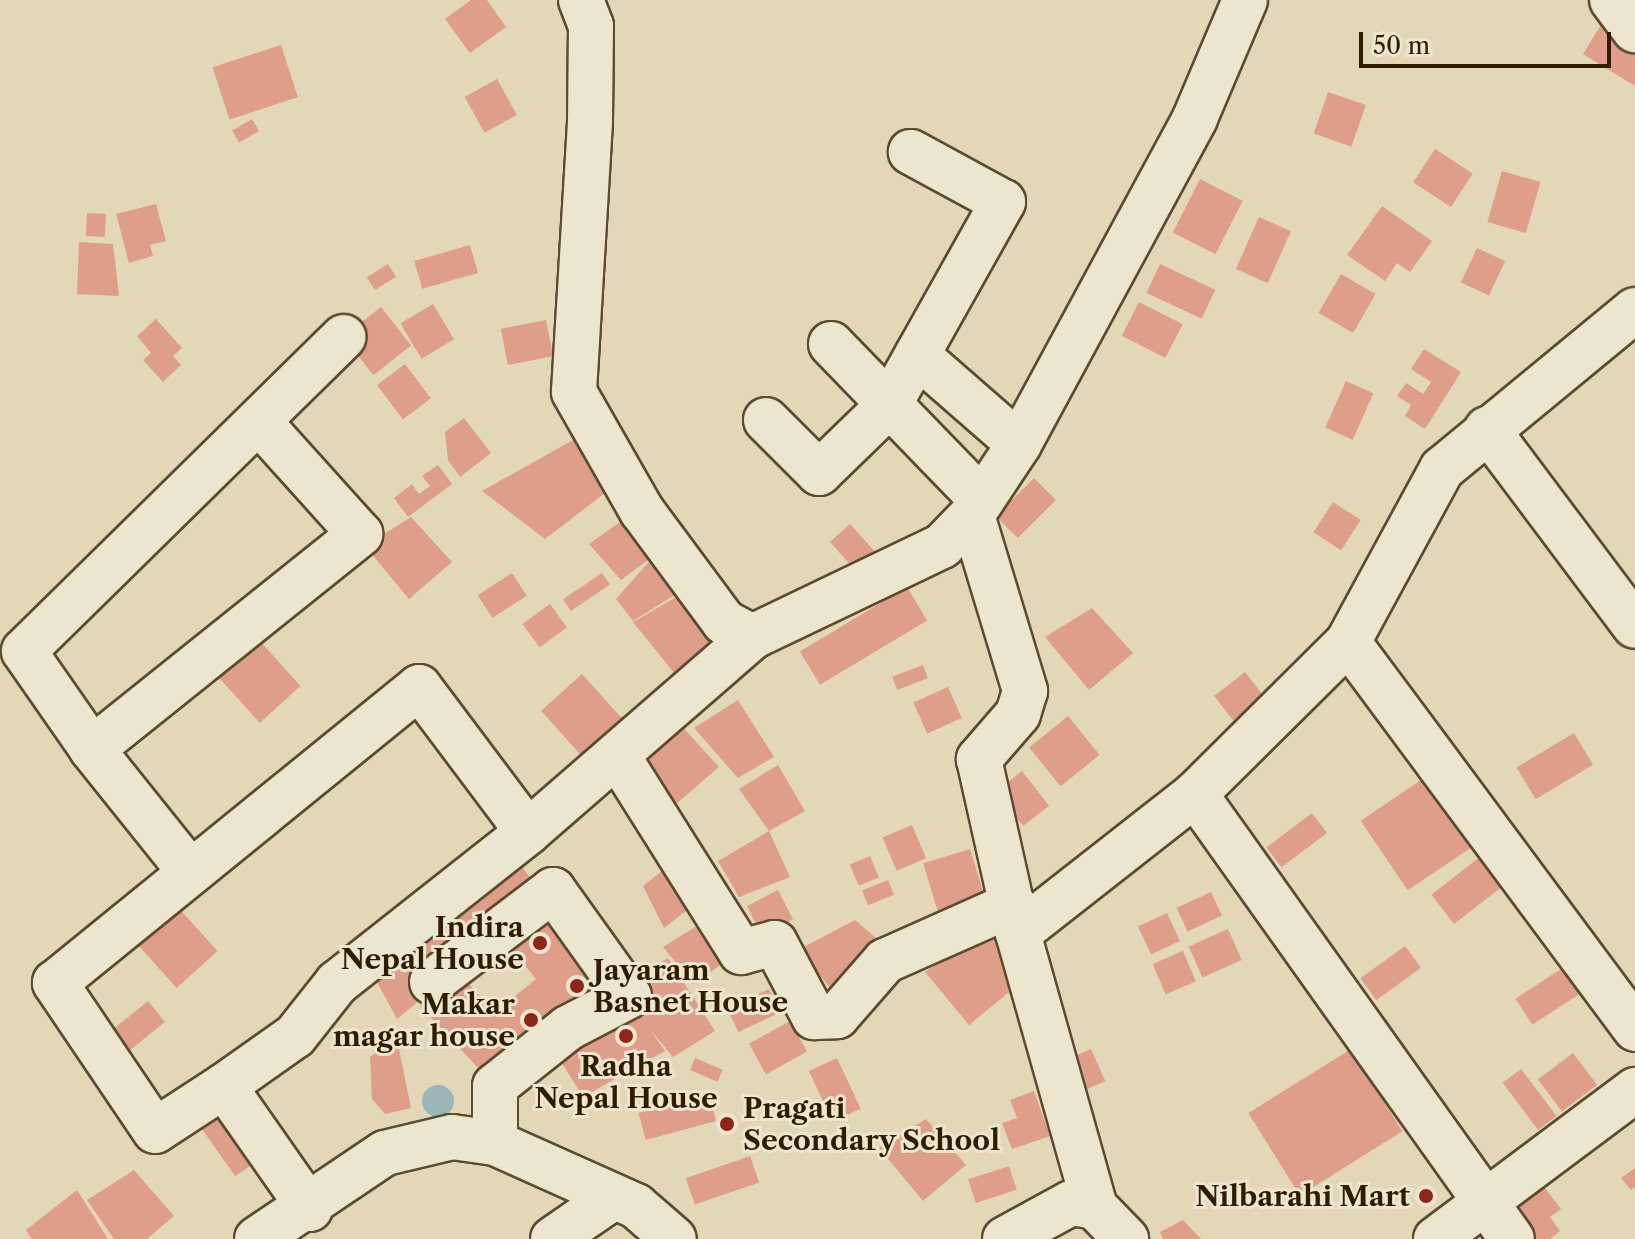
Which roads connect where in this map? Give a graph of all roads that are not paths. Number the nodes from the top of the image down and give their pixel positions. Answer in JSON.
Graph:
{"nodes":[{"id":1,"x":581,"y":0,"type":"edge"},
{"id":2,"x":1245,"y":0,"type":"edge"},
{"id":3,"x":1612,"y":0,"type":"edge"},
{"id":4,"x":1635,"y":30,"type":"edge"},
{"id":5,"x":911,"y":152,"type":"dead end"},
{"id":6,"x":1635,"y":310,"type":"edge"},
{"id":7,"x":343,"y":337,"type":"dead end"},
{"id":8,"x":831,"y":344,"type":"dead end"},
{"id":9,"x":917,"y":355,"type":"junction"},
{"id":10,"x":889,"y":405,"type":"junction"},
{"id":11,"x":766,"y":420,"type":"dead end"},
{"id":12,"x":259,"y":422,"type":"junction"},
{"id":13,"x":1487,"y":429,"type":"junction"},
{"id":14,"x":1019,"y":444,"type":"junction"},
{"id":15,"x":977,"y":508,"type":"junction"},
{"id":16,"x":1635,"y":626,"type":"edge"},
{"id":17,"x":752,"y":637,"type":"junction"},
{"id":18,"x":1348,"y":642,"type":"junction"},
{"id":19,"x":92,"y":749,"type":"junction"},
{"id":20,"x":617,"y":755,"type":"junction"},
{"id":21,"x":1195,"y":794,"type":"junction"},
{"id":22,"x":524,"y":836,"type":"junction"},
{"id":23,"x":188,"y":869,"type":"junction"},
{"id":24,"x":553,"y":890,"type":"junction"},
{"id":25,"x":1015,"y":918,"type":"junction"},
{"id":26,"x":432,"y":982,"type":"dead end"},
{"id":27,"x":1635,"y":1029,"type":"edge"},
{"id":28,"x":224,"y":1086,"type":"junction"},
{"id":29,"x":1635,"y":1090,"type":"edge"},
{"id":30,"x":495,"y":1143,"type":"junction"},
{"id":31,"x":608,"y":1201,"type":"dead end"},
{"id":32,"x":1486,"y":1202,"type":"junction"},
{"id":33,"x":1095,"y":1207,"type":"junction"},
{"id":34,"x":310,"y":1209,"type":"junction"},
{"id":35,"x":257,"y":1239,"type":"edge"},
{"id":36,"x":553,"y":1239,"type":"edge"},
{"id":37,"x":674,"y":1239,"type":"edge"},
{"id":38,"x":1005,"y":1239,"type":"edge"},
{"id":39,"x":1126,"y":1239,"type":"edge"},
{"id":40,"x":1436,"y":1239,"type":"edge"},
{"id":41,"x":1512,"y":1239,"type":"edge"}],
"edges":[{"from":1,"to":17,"type":"street"},
{"from":2,"to":14,"type":"street"},
{"from":3,"to":4,"type":"street"},
{"from":5,"to":9,"type":"street"},
{"from":6,"to":13,"type":"street"},
{"from":7,"to":12,"type":"street"},
{"from":8,"to":10,"type":"street"},
{"from":9,"to":10,"type":"street"},
{"from":9,"to":14,"type":"street"},
{"from":10,"to":11,"type":"street"},
{"from":10,"to":15,"type":"street"},
{"from":12,"to":19,"type":"street"},
{"from":12,"to":19,"type":"street"},
{"from":13,"to":16,"type":"street"},
{"from":13,"to":18,"type":"street"},
{"from":14,"to":15,"type":"street"},
{"from":15,"to":17,"type":"street"},
{"from":15,"to":25,"type":"street"},
{"from":17,"to":20,"type":"street"},
{"from":18,"to":21,"type":"street"},
{"from":18,"to":27,"type":"street"},
{"from":19,"to":23,"type":"street"},
{"from":20,"to":22,"type":"street"},
{"from":20,"to":25,"type":"street"},
{"from":21,"to":25,"type":"street"},
{"from":21,"to":32,"type":"street"},
{"from":22,"to":23,"type":"street"},
{"from":22,"to":24,"type":"street"},
{"from":22,"to":28,"type":"street"},
{"from":23,"to":28,"type":"street"},
{"from":24,"to":26,"type":"street"},
{"from":24,"to":30,"type":"street"},
{"from":25,"to":33,"type":"street"},
{"from":28,"to":34,"type":"street"},
{"from":29,"to":32,"type":"street"},
{"from":30,"to":34,"type":"street"},
{"from":30,"to":37,"type":"street"},
{"from":31,"to":36,"type":"street"},
{"from":32,"to":40,"type":"street"},
{"from":32,"to":41,"type":"street"},
{"from":33,"to":38,"type":"street"},
{"from":33,"to":39,"type":"street"},
{"from":34,"to":35,"type":"street"}]}
